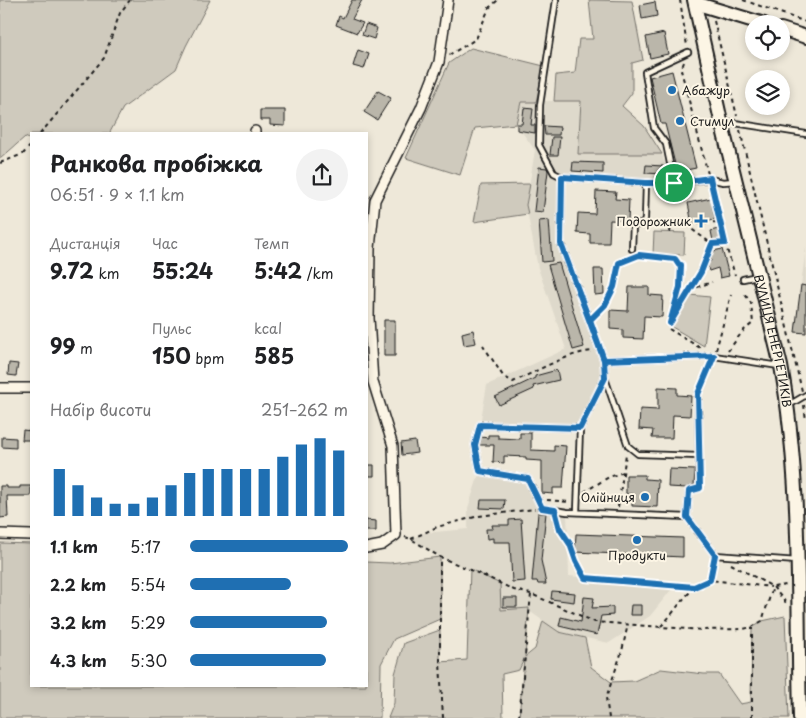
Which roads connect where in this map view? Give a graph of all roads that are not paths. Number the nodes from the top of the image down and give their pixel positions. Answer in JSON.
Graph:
{"nodes":[{"id":1,"x":448,"y":0,"type":"edge"},
{"id":2,"x":556,"y":0,"type":"edge"},
{"id":3,"x":695,"y":1,"type":"edge"},
{"id":4,"x":745,"y":18,"type":"edge"},
{"id":5,"x":790,"y":32,"type":"edge"},
{"id":6,"x":806,"y":37,"type":"edge"},
{"id":7,"x":688,"y":52,"type":"road end"},
{"id":8,"x":721,"y":121,"type":"junction"},
{"id":9,"x":806,"y":134,"type":"edge"},
{"id":10,"x":562,"y":177,"type":"junction"},
{"id":11,"x":736,"y":181,"type":"junction"},
{"id":12,"x":646,"y":183,"type":"junction"},
{"id":13,"x":674,"y":183,"type":"junction"},
{"id":14,"x":368,"y":247,"type":"edge"},
{"id":15,"x":632,"y":249,"type":"dead end"},
{"id":16,"x":759,"y":276,"type":"junction"},
{"id":17,"x":743,"y":279,"type":"dead end"},
{"id":18,"x":604,"y":360,"type":"junction"},
{"id":19,"x":781,"y":366,"type":"junction"},
{"id":20,"x":605,"y":378,"type":"junction"},
{"id":21,"x":370,"y":383,"type":"edge"},
{"id":22,"x":0,"y":388,"type":"edge"},
{"id":23,"x":30,"y":388,"type":"edge"},
{"id":24,"x":698,"y":394,"type":"road end"},
{"id":25,"x":805,"y":396,"type":"edge"},
{"id":26,"x":788,"y":406,"type":"junction"},
{"id":27,"x":580,"y":428,"type":"junction"},
{"id":28,"x":699,"y":456,"type":"junction"},
{"id":29,"x":577,"y":512,"type":"junction"},
{"id":30,"x":687,"y":517,"type":"junction"},
{"id":31,"x":0,"y":534,"type":"edge"},
{"id":32,"x":30,"y":535,"type":"edge"},
{"id":33,"x":368,"y":548,"type":"edge"},
{"id":34,"x":797,"y":561,"type":"junction"},
{"id":35,"x":802,"y":632,"type":"edge"},
{"id":36,"x":803,"y":704,"type":"edge"},
{"id":37,"x":800,"y":718,"type":"edge"}],
"edges":[{"from":1,"to":14,"type":"street"},
{"from":2,"to":10,"type":"lane"},
{"from":3,"to":4,"type":"main road"},
{"from":3,"to":8,"type":"main road","name":"ВУЛИЦЯ ЕНЕРГЕТИКІВ"},
{"from":5,"to":6,"type":"main road"},
{"from":7,"to":13,"type":"lane"},
{"from":8,"to":9,"type":"lane"},
{"from":8,"to":11,"type":"main road","name":"ВУЛИЦЯ ЕНЕРГЕТИКІВ"},
{"from":10,"to":12,"type":"lane"},
{"from":10,"to":18,"type":"lane"},
{"from":11,"to":13,"type":"lane"},
{"from":11,"to":16,"type":"main road","name":"ВУЛИЦЯ ЕНЕРГЕТИКІВ"},
{"from":12,"to":13,"type":"lane"},
{"from":12,"to":15,"type":"lane"},
{"from":14,"to":21,"type":"street"},
{"from":16,"to":17,"type":"lane"},
{"from":16,"to":19,"type":"main road","name":"ВУЛИЦЯ ЕНЕРГЕТИКІВ"},
{"from":18,"to":19,"type":"lane"},
{"from":18,"to":20,"type":"lane"},
{"from":19,"to":26,"type":"main road","name":"ВУЛИЦЯ ЕНЕРГЕТИКІВ"},
{"from":20,"to":27,"type":"lane"},
{"from":20,"to":28,"type":"lane"},
{"from":21,"to":33,"type":"street"},
{"from":22,"to":23,"type":"street"},
{"from":24,"to":28,"type":"lane"},
{"from":25,"to":26,"type":"lane"},
{"from":26,"to":34,"type":"main road","name":"ВУЛИЦЯ ЕНЕРГЕТИКІВ"},
{"from":27,"to":29,"type":"lane"},
{"from":27,"to":29,"type":"lane"},
{"from":28,"to":30,"type":"lane"},
{"from":29,"to":30,"type":"lane"},
{"from":30,"to":34,"type":"lane"},
{"from":31,"to":32,"type":"street"},
{"from":34,"to":35,"type":"main road","name":"ВУЛИЦЯ ЕНЕРГЕТИКІВ"},
{"from":35,"to":36,"type":"main road","name":"ВУЛИЦЯ ЕНЕРГЕТИКІВ"},
{"from":36,"to":37,"type":"main road","name":"ВУЛИЦЯ ЕНЕРГЕТИКІВ"}]}
